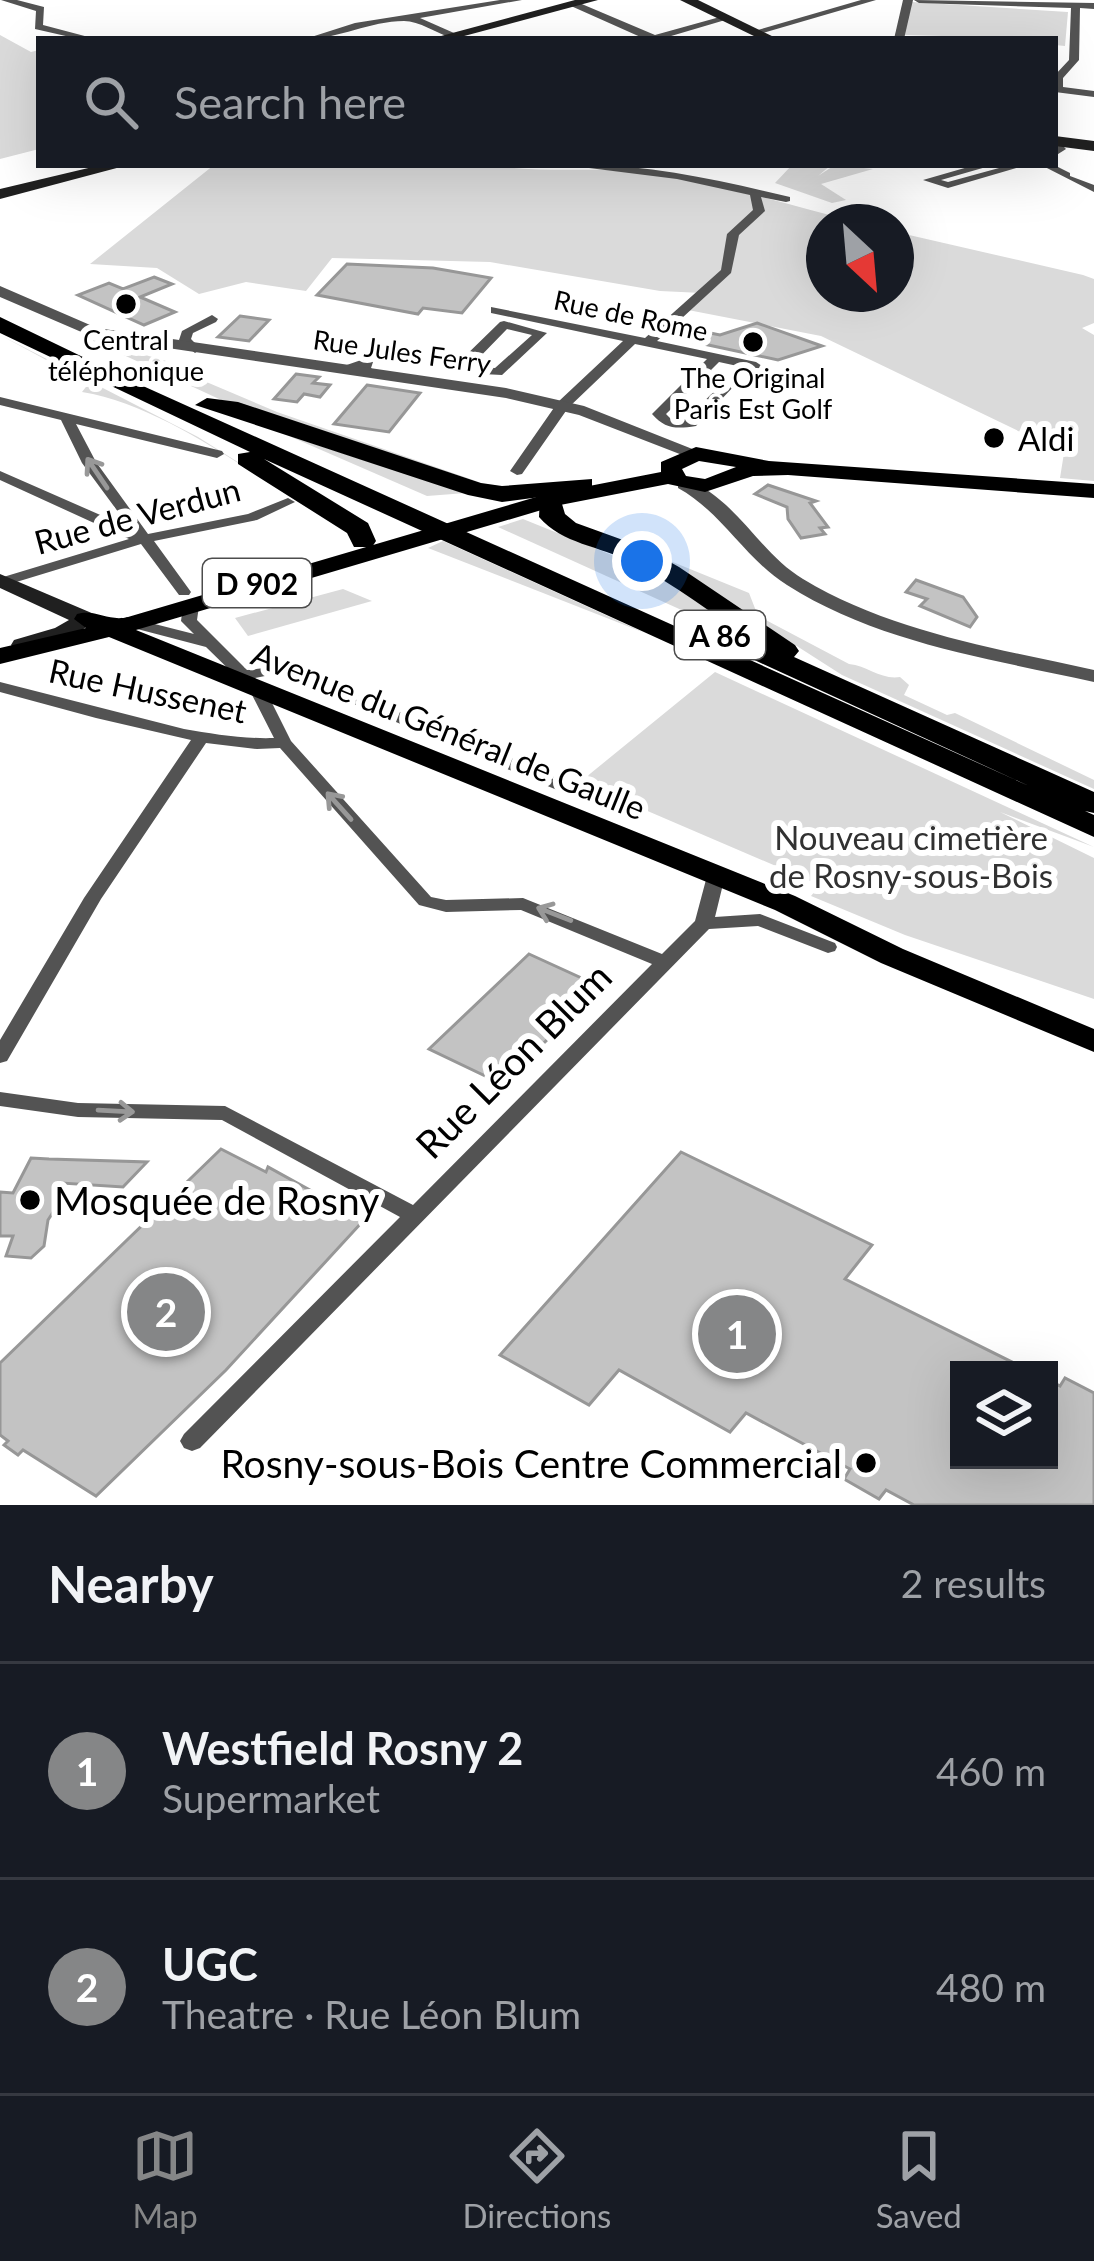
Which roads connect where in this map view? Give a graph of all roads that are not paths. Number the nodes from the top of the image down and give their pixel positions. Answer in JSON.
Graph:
{"nodes":[{"id":1,"x":7,"y":0,"type":"edge"},
{"id":2,"x":517,"y":0,"type":"edge"},
{"id":3,"x":591,"y":0,"type":"edge"},
{"id":4,"x":687,"y":0,"type":"edge"},
{"id":5,"x":872,"y":0,"type":"edge"},
{"id":6,"x":908,"y":0,"type":"edge"},
{"id":7,"x":919,"y":0,"type":"edge"},
{"id":8,"x":574,"y":4,"type":"junction"},
{"id":9,"x":1076,"y":6,"type":"junction"},
{"id":10,"x":1094,"y":6,"type":"edge"},
{"id":11,"x":409,"y":17,"type":"junction"},
{"id":12,"x":727,"y":18,"type":"junction"},
{"id":13,"x":335,"y":28,"type":"junction"},
{"id":14,"x":756,"y":32,"type":"junction"},
{"id":15,"x":74,"y":36,"type":"edge"},
{"id":16,"x":317,"y":36,"type":"edge"},
{"id":17,"x":355,"y":36,"type":"edge"},
{"id":18,"x":442,"y":36,"type":"edge"},
{"id":19,"x":448,"y":36,"type":"edge"},
{"id":20,"x":647,"y":36,"type":"edge"},
{"id":21,"x":660,"y":36,"type":"edge"},
{"id":22,"x":765,"y":36,"type":"edge"},
{"id":23,"x":900,"y":36,"type":"edge"},
{"id":24,"x":1058,"y":78,"type":"edge"},
{"id":25,"x":1058,"y":89,"type":"edge"},
{"id":26,"x":1094,"y":94,"type":"edge"},
{"id":27,"x":1058,"y":141,"type":"edge"},
{"id":28,"x":1094,"y":146,"type":"edge"},
{"id":29,"x":108,"y":168,"type":"edge"},
{"id":30,"x":613,"y":168,"type":"edge"},
{"id":31,"x":975,"y":168,"type":"edge"},
{"id":32,"x":1011,"y":168,"type":"edge"},
{"id":33,"x":1052,"y":168,"type":"edge"},
{"id":34,"x":1094,"y":189,"type":"edge"},
{"id":35,"x":755,"y":193,"type":"junction"},
{"id":36,"x":0,"y":194,"type":"edge"},
{"id":37,"x":786,"y":199,"type":"dead end"},
{"id":38,"x":0,"y":291,"type":"edge"},
{"id":39,"x":0,"y":308,"type":"edge"},
{"id":40,"x":495,"y":310,"type":"dead end"},
{"id":41,"x":212,"y":319,"type":"dead end"},
{"id":42,"x":554,"y":322,"type":"junction"},
{"id":43,"x":0,"y":324,"type":"edge"},
{"id":44,"x":541,"y":333,"type":"junction"},
{"id":45,"x":640,"y":342,"type":"junction"},
{"id":46,"x":195,"y":349,"type":"junction"},
{"id":47,"x":716,"y":358,"type":"junction"},
{"id":48,"x":757,"y":366,"type":"dead end"},
{"id":49,"x":702,"y":371,"type":"junction"},
{"id":50,"x":135,"y":391,"type":"junction"},
{"id":51,"x":0,"y":401,"type":"edge"},
{"id":52,"x":207,"y":405,"type":"junction"},
{"id":53,"x":561,"y":408,"type":"junction"},
{"id":54,"x":67,"y":418,"type":"junction"},
{"id":55,"x":656,"y":441,"type":"junction"},
{"id":56,"x":217,"y":454,"type":"dead end"},
{"id":57,"x":696,"y":454,"type":"junction"},
{"id":58,"x":517,"y":471,"type":"dead end"},
{"id":59,"x":674,"y":472,"type":"junction"},
{"id":60,"x":0,"y":475,"type":"edge"},
{"id":61,"x":728,"y":482,"type":"junction"},
{"id":62,"x":583,"y":484,"type":"joint"},
{"id":63,"x":1094,"y":489,"type":"edge"},
{"id":64,"x":290,"y":494,"type":"junction"},
{"id":65,"x":551,"y":500,"type":"junction"},
{"id":66,"x":405,"y":503,"type":"junction"},
{"id":67,"x":486,"y":519,"type":"junction"},
{"id":68,"x":384,"y":538,"type":"junction"},
{"id":69,"x":143,"y":539,"type":"junction"},
{"id":70,"x":303,"y":559,"type":"junction"},
{"id":71,"x":650,"y":562,"type":"junction"},
{"id":72,"x":2,"y":582,"type":"edge"},
{"id":73,"x":188,"y":599,"type":"junction"},
{"id":74,"x":117,"y":627,"type":"junction"},
{"id":75,"x":207,"y":643,"type":"junction"},
{"id":76,"x":2,"y":652,"type":"edge"},
{"id":77,"x":1094,"y":676,"type":"edge"},
{"id":78,"x":250,"y":681,"type":"junction"},
{"id":79,"x":0,"y":687,"type":"edge"},
{"id":80,"x":938,"y":732,"type":"junction"},
{"id":81,"x":203,"y":735,"type":"junction"},
{"id":82,"x":284,"y":743,"type":"junction"},
{"id":83,"x":1094,"y":804,"type":"edge"},
{"id":84,"x":615,"y":808,"type":"dead end"},
{"id":85,"x":1094,"y":827,"type":"edge"},
{"id":86,"x":728,"y":881,"type":"junction"},
{"id":87,"x":704,"y":923,"type":"junction"},
{"id":88,"x":828,"y":947,"type":"junction"},
{"id":89,"x":661,"y":961,"type":"junction"},
{"id":90,"x":1094,"y":1041,"type":"edge"},
{"id":91,"x":0,"y":1056,"type":"edge"},
{"id":92,"x":1094,"y":1060,"type":"edge"},
{"id":93,"x":0,"y":1100,"type":"edge"},
{"id":94,"x":412,"y":1214,"type":"junction"},
{"id":95,"x":192,"y":1441,"type":"dead end"}],
"edges":[{"from":1,"to":15,"type":"street"},
{"from":2,"to":11,"type":"street"},
{"from":3,"to":8,"type":"main road"},
{"from":4,"to":12,"type":"main road"},
{"from":5,"to":14,"type":"street"},
{"from":6,"to":23,"type":"street"},
{"from":7,"to":9,"type":"street"},
{"from":8,"to":19,"type":"main road"},
{"from":8,"to":20,"type":"street"},
{"from":9,"to":10,"type":"street"},
{"from":9,"to":24,"type":"street"},
{"from":11,"to":13,"type":"street"},
{"from":11,"to":18,"type":"street"},
{"from":12,"to":14,"type":"main road"},
{"from":12,"to":21,"type":"street"},
{"from":13,"to":16,"type":"street"},
{"from":13,"to":17,"type":"street"},
{"from":14,"to":22,"type":"main road"},
{"from":25,"to":26,"type":"street"},
{"from":27,"to":28,"type":"main road"},
{"from":29,"to":36,"type":"main road"},
{"from":30,"to":35,"type":"street"},
{"from":31,"to":32,"type":"street"},
{"from":33,"to":34,"type":"street"},
{"from":35,"to":37,"type":"street"},
{"from":35,"to":45,"type":"street"},
{"from":38,"to":46,"type":"street","name":"Rue Jules Ferry"},
{"from":39,"to":52,"type":"highway","number":"A 86"},
{"from":40,"to":42,"type":"street","name":"Rue de Rome"},
{"from":41,"to":46,"type":"street"},
{"from":42,"to":44,"type":"street"},
{"from":42,"to":45,"type":"street","name":"Rue de Rome"},
{"from":43,"to":50,"type":"highway","number":"A 86"},
{"from":44,"to":44,"type":"street"},
{"from":45,"to":47,"type":"street","name":"Rue de Rome"},
{"from":45,"to":53,"type":"street"},
{"from":46,"to":53,"type":"street","name":"Rue Jules Ferry"},
{"from":46,"to":53,"type":"street","name":"Rue Jules Ferry"},
{"from":47,"to":48,"type":"street","name":"Rue de Rome"},
{"from":47,"to":49,"type":"street"},
{"from":49,"to":49,"type":"street"},
{"from":50,"to":64,"type":"highway"},
{"from":50,"to":66,"type":"highway","number":"A 86"},
{"from":51,"to":54,"type":"street"},
{"from":52,"to":66,"type":"highway","number":"A 86"},
{"from":52,"to":67,"type":"highway"},
{"from":53,"to":55,"type":"street","name":"Rue Jules Ferry"},
{"from":53,"to":58,"type":"street"},
{"from":54,"to":56,"type":"street"},
{"from":69,"to":54,"type":"street","one_way":true},
{"from":55,"to":57,"type":"street","name":"Rue Jules Ferry"},
{"from":55,"to":59,"type":"street","name":"Rue Jules Ferry"},
{"from":57,"to":59,"type":"main road"},
{"from":57,"to":61,"type":"main road"},
{"from":59,"to":61,"type":"main road"},
{"from":59,"to":62,"type":"main road"},
{"from":59,"to":65,"type":"main road","number":"D 902"},
{"from":60,"to":69,"type":"street"},
{"from":61,"to":63,"type":"main road"},
{"from":61,"to":63,"type":"main road"},
{"from":61,"to":77,"type":"street"},
{"from":62,"to":67,"type":"highway"},
{"from":64,"to":68,"type":"highway"},
{"from":64,"to":69,"type":"street","name":"Rue de Verdun"},
{"from":65,"to":67,"type":"main road","number":"D 902"},
{"from":65,"to":71,"type":"highway"},
{"from":66,"to":67,"type":"highway","number":"A 86"},
{"from":67,"to":68,"type":"main road","number":"D 902"},
{"from":67,"to":71,"type":"highway"},
{"from":67,"to":80,"type":"highway","number":"A 86"},
{"from":67,"to":85,"type":"highway","number":"A 86"},
{"from":68,"to":70,"type":"main road","number":"D 902"},
{"from":68,"to":73,"type":"main road","number":"D 902"},
{"from":69,"to":72,"type":"street","name":"Rue de Verdun"},
{"from":69,"to":73,"type":"street"},
{"from":70,"to":73,"type":"main road","number":"D 902"},
{"from":70,"to":74,"type":"main road"},
{"from":71,"to":80,"type":"highway"},
{"from":72,"to":74,"type":"main road","name":"Avenue du Général de Gaulle"},
{"from":73,"to":74,"type":"main road","number":"D 902"},
{"from":73,"to":74,"type":"main road","number":"D 902"},
{"from":73,"to":75,"type":"street"},
{"from":74,"to":75,"type":"street"},
{"from":74,"to":76,"type":"main road","number":"D 902"},
{"from":74,"to":78,"type":"main road","name":"Avenue du Général de Gaulle"},
{"from":75,"to":78,"type":"street"},
{"from":78,"to":82,"type":"street"},
{"from":78,"to":84,"type":"street"},
{"from":78,"to":86,"type":"main road","name":"Avenue du Général de Gaulle"},
{"from":79,"to":81,"type":"street","name":"Rue Hussenet"},
{"from":80,"to":83,"type":"highway","number":"A 86"},
{"from":81,"to":82,"type":"street","name":"Rue Hussenet"},
{"from":81,"to":91,"type":"street"},
{"from":89,"to":82,"type":"street","one_way":true},
{"from":86,"to":87,"type":"street"},
{"from":86,"to":88,"type":"main road","name":"Avenue du Général de Gaulle"},
{"from":86,"to":90,"type":"main road","name":"Avenue du Général de Gaulle"},
{"from":87,"to":88,"type":"street"},
{"from":87,"to":89,"type":"street","name":"Rue Léon Blum"},
{"from":88,"to":92,"type":"main road","name":"Avenue du Général de Gaulle"},
{"from":89,"to":94,"type":"street","name":"Rue Léon Blum"},
{"from":93,"to":94,"type":"street","one_way":true},
{"from":94,"to":95,"type":"street","name":"Rue Léon Blum"}]}
